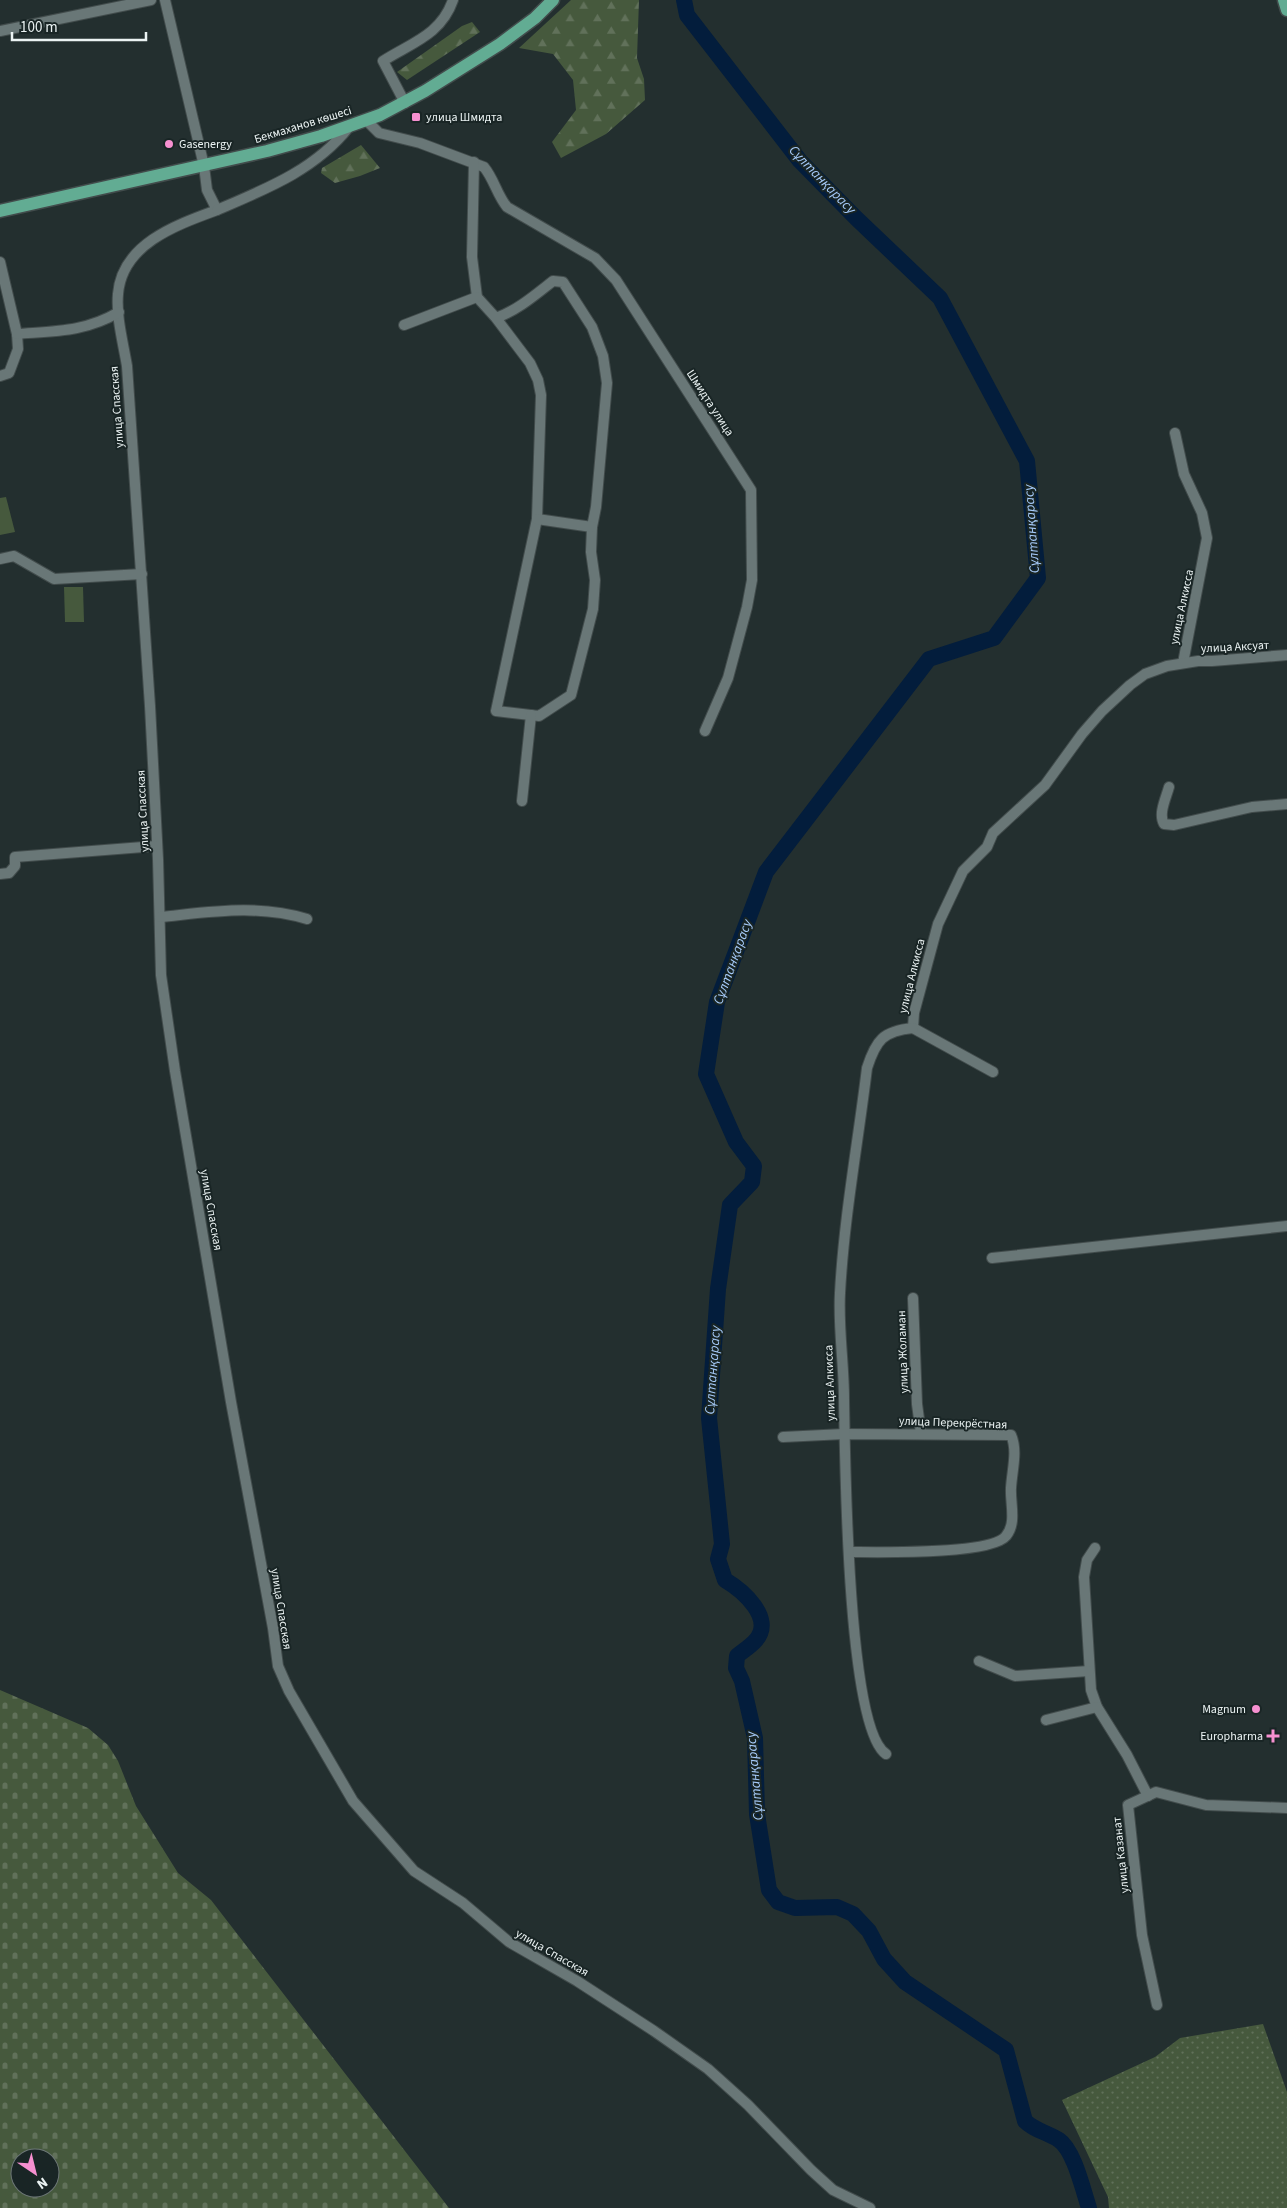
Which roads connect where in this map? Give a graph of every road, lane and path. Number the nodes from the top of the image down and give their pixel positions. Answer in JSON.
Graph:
{"nodes":[{"id":1,"x":152,"y":0,"type":"edge"},
{"id":2,"x":165,"y":0,"type":"edge"},
{"id":3,"x":453,"y":0,"type":"edge"},
{"id":4,"x":553,"y":0,"type":"edge"},
{"id":5,"x":1284,"y":0,"type":"edge"},
{"id":6,"x":1287,"y":10,"type":"edge"},
{"id":7,"x":0,"y":32,"type":"edge"},
{"id":8,"x":405,"y":103,"type":"junction"},
{"id":9,"x":366,"y":120,"type":"junction"},
{"id":10,"x":349,"y":127,"type":"junction"},
{"id":11,"x":474,"y":162,"type":"junction"},
{"id":12,"x":204,"y":166,"type":"junction"},
{"id":13,"x":217,"y":210,"type":"junction"},
{"id":14,"x":0,"y":211,"type":"edge"},
{"id":15,"x":0,"y":262,"type":"edge"},
{"id":16,"x":477,"y":297,"type":"junction"},
{"id":17,"x":119,"y":312,"type":"junction"},
{"id":18,"x":496,"y":318,"type":"junction"},
{"id":19,"x":404,"y":325,"type":"dead end"},
{"id":20,"x":17,"y":334,"type":"junction"},
{"id":21,"x":5,"y":375,"type":"edge"},
{"id":22,"x":1175,"y":433,"type":"dead end"},
{"id":23,"x":537,"y":519,"type":"junction"},
{"id":24,"x":592,"y":527,"type":"junction"},
{"id":25,"x":0,"y":559,"type":"edge"},
{"id":26,"x":142,"y":574,"type":"junction"},
{"id":27,"x":1287,"y":655,"type":"edge"},
{"id":28,"x":1184,"y":663,"type":"junction"},
{"id":29,"x":531,"y":715,"type":"junction"},
{"id":30,"x":706,"y":731,"type":"dead end"},
{"id":31,"x":1169,"y":786,"type":"dead end"},
{"id":32,"x":522,"y":801,"type":"dead end"},
{"id":33,"x":1287,"y":804,"type":"edge"},
{"id":34,"x":156,"y":846,"type":"junction"},
{"id":35,"x":0,"y":874,"type":"edge"},
{"id":36,"x":160,"y":917,"type":"junction"},
{"id":37,"x":307,"y":919,"type":"dead end"},
{"id":38,"x":913,"y":1028,"type":"junction"},
{"id":39,"x":993,"y":1072,"type":"dead end"},
{"id":40,"x":1287,"y":1226,"type":"edge"},
{"id":41,"x":992,"y":1258,"type":"dead end"},
{"id":42,"x":913,"y":1298,"type":"dead end"},
{"id":43,"x":844,"y":1434,"type":"junction"},
{"id":44,"x":921,"y":1434,"type":"junction"},
{"id":45,"x":783,"y":1437,"type":"dead end"},
{"id":46,"x":1095,"y":1548,"type":"dead end"},
{"id":47,"x":849,"y":1552,"type":"junction"},
{"id":48,"x":979,"y":1661,"type":"dead end"},
{"id":49,"x":1089,"y":1671,"type":"junction"},
{"id":50,"x":1097,"y":1707,"type":"junction"},
{"id":51,"x":1046,"y":1720,"type":"dead end"},
{"id":52,"x":886,"y":1754,"type":"dead end"},
{"id":53,"x":1148,"y":1796,"type":"junction"},
{"id":54,"x":1287,"y":1808,"type":"edge"},
{"id":55,"x":1157,"y":2005,"type":"dead end"},
{"id":56,"x":870,"y":2208,"type":"edge"}],
"edges":[{"from":1,"to":7,"type":"street"},
{"from":2,"to":12,"type":"street"},
{"from":3,"to":8,"type":"street"},
{"from":4,"to":8,"type":"main road","name":"Бекмаханов көшесі"},
{"from":5,"to":6,"type":"main road"},
{"from":8,"to":9,"type":"main road","name":"Бекмаханов көшесі"},
{"from":9,"to":10,"type":"main road","name":"Бекмаханов көшесі"},
{"from":9,"to":11,"type":"street"},
{"from":10,"to":12,"type":"main road","name":"Бекмаханов көшесі"},
{"from":10,"to":13,"type":"street","name":"улица Спасская"},
{"from":11,"to":16,"type":"street"},
{"from":11,"to":30,"type":"street","name":"Шмидта улица"},
{"from":12,"to":13,"type":"street"},
{"from":12,"to":14,"type":"main road","name":"Бекмаханов көшесі"},
{"from":13,"to":17,"type":"street","name":"улица Спасская"},
{"from":15,"to":20,"type":"street"},
{"from":16,"to":18,"type":"street"},
{"from":16,"to":19,"type":"street"},
{"from":17,"to":20,"type":"street"},
{"from":17,"to":26,"type":"street","name":"улица Спасская"},
{"from":18,"to":23,"type":"street"},
{"from":18,"to":24,"type":"street"},
{"from":20,"to":21,"type":"street"},
{"from":22,"to":28,"type":"street","name":"улица Алкисса"},
{"from":23,"to":24,"type":"street"},
{"from":23,"to":29,"type":"street"},
{"from":24,"to":29,"type":"street"},
{"from":25,"to":26,"type":"street"},
{"from":26,"to":34,"type":"street","name":"улица Спасская"},
{"from":27,"to":28,"type":"street","name":"улица Аксуат"},
{"from":28,"to":38,"type":"street","name":"улица Алкисса"},
{"from":29,"to":32,"type":"street"},
{"from":31,"to":33,"type":"street"},
{"from":34,"to":35,"type":"street"},
{"from":34,"to":36,"type":"street","name":"улица Спасская"},
{"from":36,"to":37,"type":"street"},
{"from":36,"to":56,"type":"street","name":"улица Спасская"},
{"from":38,"to":39,"type":"street"},
{"from":38,"to":43,"type":"street","name":"улица Алкисса"},
{"from":40,"to":41,"type":"street"},
{"from":42,"to":44,"type":"street","name":"улица Жоламан"},
{"from":43,"to":44,"type":"street","name":"улица Перекрёстная"},
{"from":43,"to":45,"type":"street","name":"улица Перекрёстная"},
{"from":43,"to":47,"type":"street","name":"улица Алкисса"},
{"from":44,"to":47,"type":"street","name":"улица Перекрёстная"},
{"from":46,"to":49,"type":"street"},
{"from":47,"to":52,"type":"street","name":"улица Алкисса"},
{"from":48,"to":49,"type":"street"},
{"from":49,"to":50,"type":"street"},
{"from":50,"to":51,"type":"street"},
{"from":50,"to":53,"type":"street"},
{"from":53,"to":54,"type":"street"},
{"from":53,"to":55,"type":"street","name":"улица Казанат"}]}
